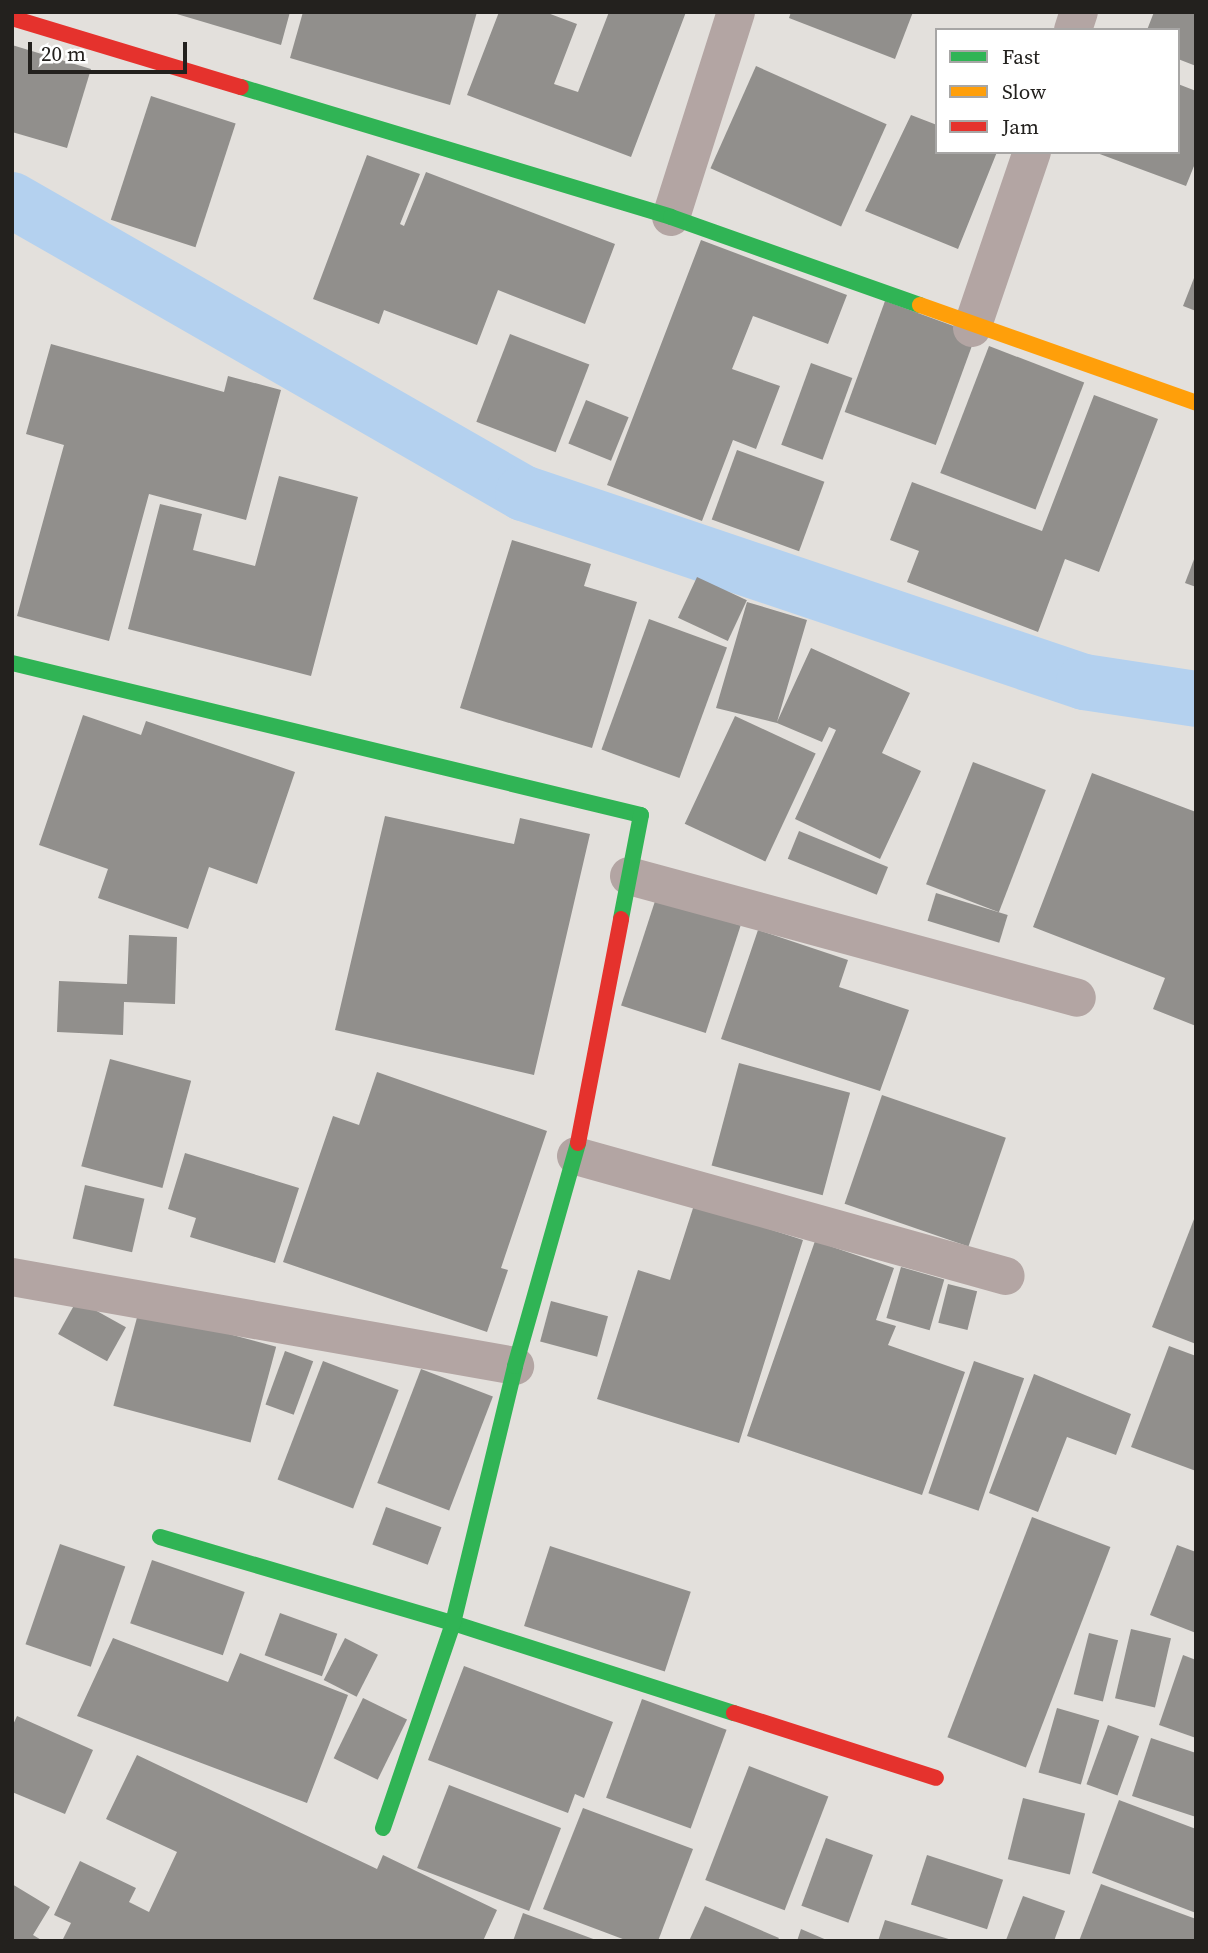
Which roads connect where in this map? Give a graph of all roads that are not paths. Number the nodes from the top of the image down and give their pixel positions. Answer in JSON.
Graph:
{"nodes":[{"id":1,"x":736,"y":12,"type":"edge"},
{"id":2,"x":12,"y":18,"type":"edge"},
{"id":3,"x":1031,"y":154,"type":"edge"},
{"id":4,"x":671,"y":217,"type":"junction"},
{"id":5,"x":972,"y":328,"type":"junction"},
{"id":6,"x":1196,"y":403,"type":"edge"},
{"id":7,"x":12,"y":663,"type":"edge"},
{"id":8,"x":629,"y":876,"type":"junction"},
{"id":9,"x":1077,"y":998,"type":"dead end"},
{"id":10,"x":576,"y":1156,"type":"junction"},
{"id":11,"x":1006,"y":1276,"type":"dead end"},
{"id":12,"x":12,"y":1277,"type":"edge"},
{"id":13,"x":515,"y":1366,"type":"junction"},
{"id":14,"x":160,"y":1537,"type":"dead end"},
{"id":15,"x":453,"y":1623,"type":"junction"},
{"id":16,"x":936,"y":1778,"type":"dead end"},
{"id":17,"x":383,"y":1828,"type":"dead end"}],
"edges":[{"from":1,"to":4,"type":"street"},
{"from":2,"to":4,"type":"street"},
{"from":3,"to":5,"type":"street"},
{"from":4,"to":5,"type":"street"},
{"from":5,"to":6,"type":"street"},
{"from":7,"to":8,"type":"street"},
{"from":8,"to":9,"type":"street"},
{"from":8,"to":10,"type":"street"},
{"from":10,"to":11,"type":"street"},
{"from":10,"to":13,"type":"street"},
{"from":12,"to":13,"type":"street"},
{"from":13,"to":15,"type":"street"},
{"from":14,"to":15,"type":"street"},
{"from":15,"to":16,"type":"street"},
{"from":15,"to":17,"type":"street"}]}
